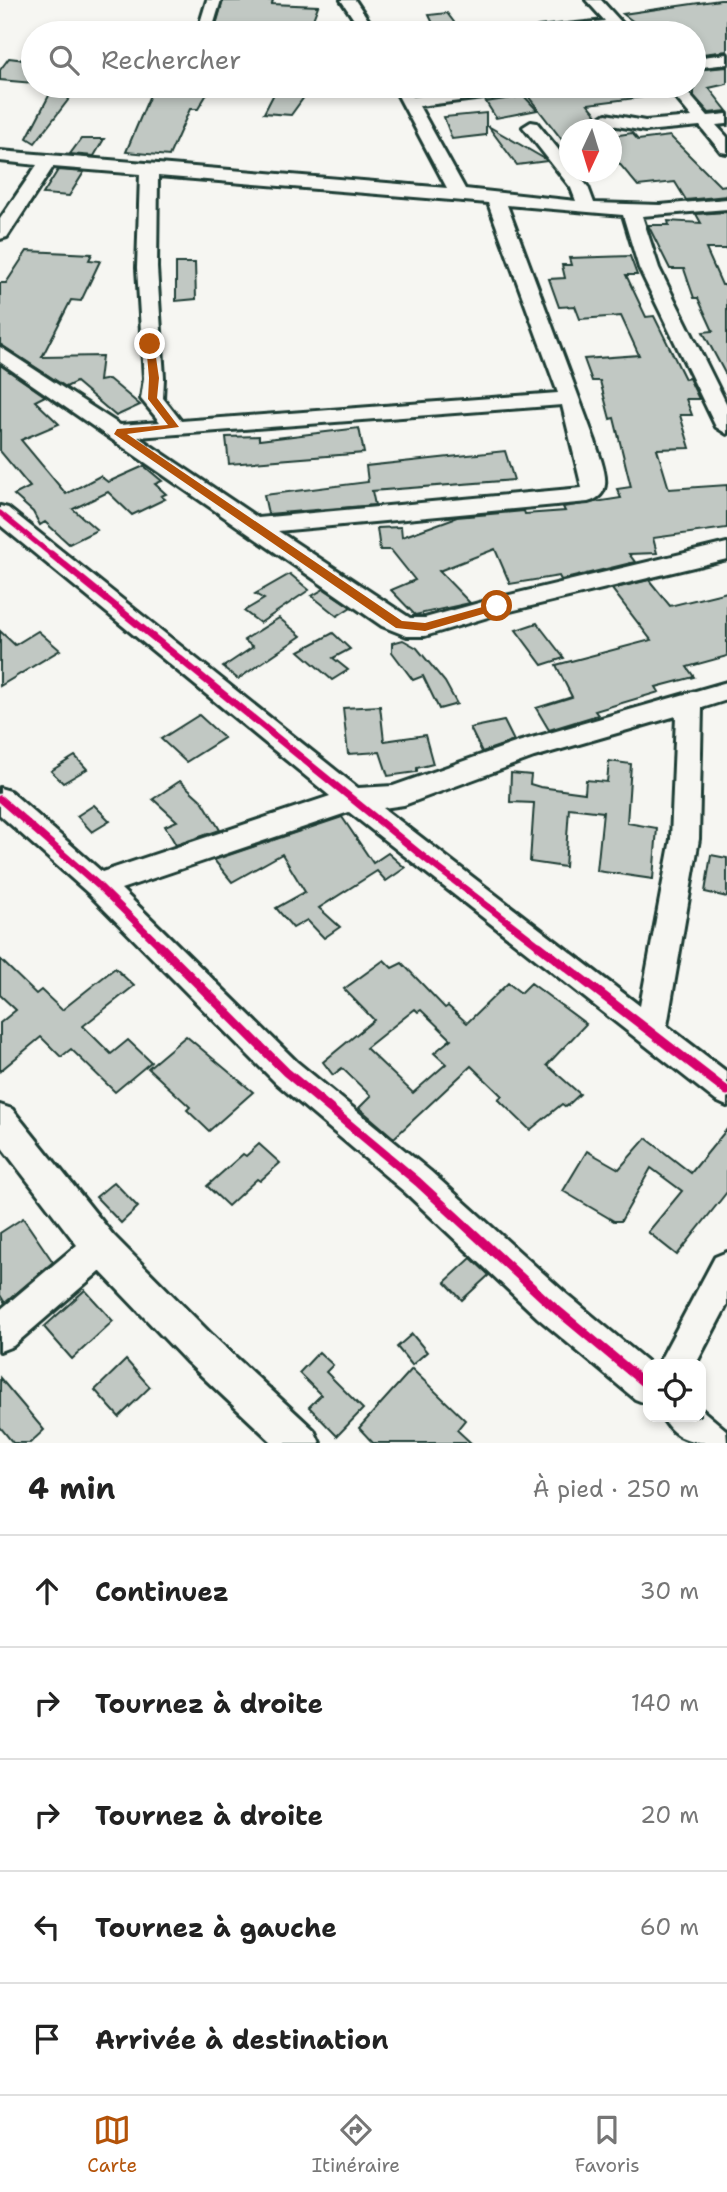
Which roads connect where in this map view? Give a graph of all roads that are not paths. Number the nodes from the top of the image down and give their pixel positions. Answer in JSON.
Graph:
{"nodes":[{"id":1,"x":214,"y":0,"type":"edge"},
{"id":2,"x":348,"y":0,"type":"edge"},
{"id":3,"x":593,"y":0,"type":"edge"},
{"id":4,"x":208,"y":21,"type":"edge"},
{"id":5,"x":362,"y":21,"type":"edge"},
{"id":6,"x":613,"y":21,"type":"edge"},
{"id":7,"x":727,"y":59,"type":"edge"},
{"id":8,"x":706,"y":62,"type":"edge"},
{"id":9,"x":406,"y":98,"type":"edge"},
{"id":10,"x":441,"y":98,"type":"edge"},
{"id":11,"x":684,"y":98,"type":"edge"},
{"id":12,"x":408,"y":102,"type":"junction"},
{"id":13,"x":727,"y":120,"type":"edge"},
{"id":14,"x":703,"y":121,"type":"junction"},
{"id":15,"x":622,"y":122,"type":"edge"},
{"id":16,"x":531,"y":127,"type":"dead end"},
{"id":17,"x":727,"y":148,"type":"edge"},
{"id":18,"x":0,"y":156,"type":"edge"},
{"id":19,"x":48,"y":161,"type":"junction"},
{"id":20,"x":149,"y":171,"type":"junction"},
{"id":21,"x":459,"y":194,"type":"junction"},
{"id":22,"x":496,"y":199,"type":"junction"},
{"id":23,"x":727,"y":204,"type":"edge"},
{"id":24,"x":587,"y":207,"type":"junction"},
{"id":25,"x":631,"y":211,"type":"junction"},
{"id":26,"x":0,"y":233,"type":"edge"},
{"id":27,"x":0,"y":353,"type":"edge"},
{"id":28,"x":569,"y":398,"type":"junction"},
{"id":29,"x":175,"y":427,"type":"junction"},
{"id":30,"x":727,"y":427,"type":"edge"},
{"id":31,"x":117,"y":432,"type":"junction"},
{"id":32,"x":0,"y":513,"type":"edge"},
{"id":33,"x":255,"y":526,"type":"junction"},
{"id":34,"x":727,"y":551,"type":"edge"},
{"id":35,"x":727,"y":691,"type":"edge"},
{"id":36,"x":689,"y":701,"type":"junction"},
{"id":37,"x":0,"y":799,"type":"edge"},
{"id":38,"x":355,"y":799,"type":"junction"},
{"id":39,"x":98,"y":886,"type":"junction"},
{"id":40,"x":650,"y":1034,"type":"junction"},
{"id":41,"x":727,"y":1091,"type":"edge"},
{"id":42,"x":0,"y":1120,"type":"edge"},
{"id":43,"x":101,"y":1247,"type":"junction"},
{"id":44,"x":727,"y":1269,"type":"edge"},
{"id":45,"x":0,"y":1333,"type":"edge"},
{"id":46,"x":679,"y":1359,"type":"edge"},
{"id":47,"x":643,"y":1382,"type":"edge"},
{"id":48,"x":301,"y":1443,"type":"edge"}],
"edges":[{"from":1,"to":4,"type":"street"},
{"from":2,"to":5,"type":"street"},
{"from":3,"to":6,"type":"street"},
{"from":7,"to":8,"type":"street"},
{"from":9,"to":12,"type":"street"},
{"from":10,"to":12,"type":"street"},
{"from":11,"to":14,"type":"street"},
{"from":12,"to":21,"type":"street"},
{"from":13,"to":14,"type":"street"},
{"from":14,"to":15,"type":"street"},
{"from":14,"to":17,"type":"street"},
{"from":16,"to":24,"type":"street"},
{"from":18,"to":19,"type":"street"},
{"from":19,"to":20,"type":"street"},
{"from":19,"to":26,"type":"street"},
{"from":20,"to":21,"type":"street"},
{"from":20,"to":29,"type":"street"},
{"from":21,"to":22,"type":"street"},
{"from":22,"to":24,"type":"street"},
{"from":22,"to":28,"type":"street"},
{"from":23,"to":25,"type":"street"},
{"from":24,"to":25,"type":"street"},
{"from":25,"to":30,"type":"street"},
{"from":27,"to":31,"type":"street"},
{"from":28,"to":29,"type":"street"},
{"from":28,"to":33,"type":"street"},
{"from":29,"to":31,"type":"street"},
{"from":31,"to":33,"type":"street"},
{"from":32,"to":38,"type":"street"},
{"from":33,"to":34,"type":"street"},
{"from":35,"to":36,"type":"street"},
{"from":36,"to":38,"type":"street"},
{"from":36,"to":40,"type":"street"},
{"from":37,"to":39,"type":"street"},
{"from":38,"to":39,"type":"street"},
{"from":38,"to":40,"type":"street"},
{"from":39,"to":47,"type":"street"},
{"from":40,"to":41,"type":"street"},
{"from":42,"to":43,"type":"street"},
{"from":43,"to":45,"type":"street"},
{"from":43,"to":48,"type":"street"},
{"from":44,"to":46,"type":"street"}]}
